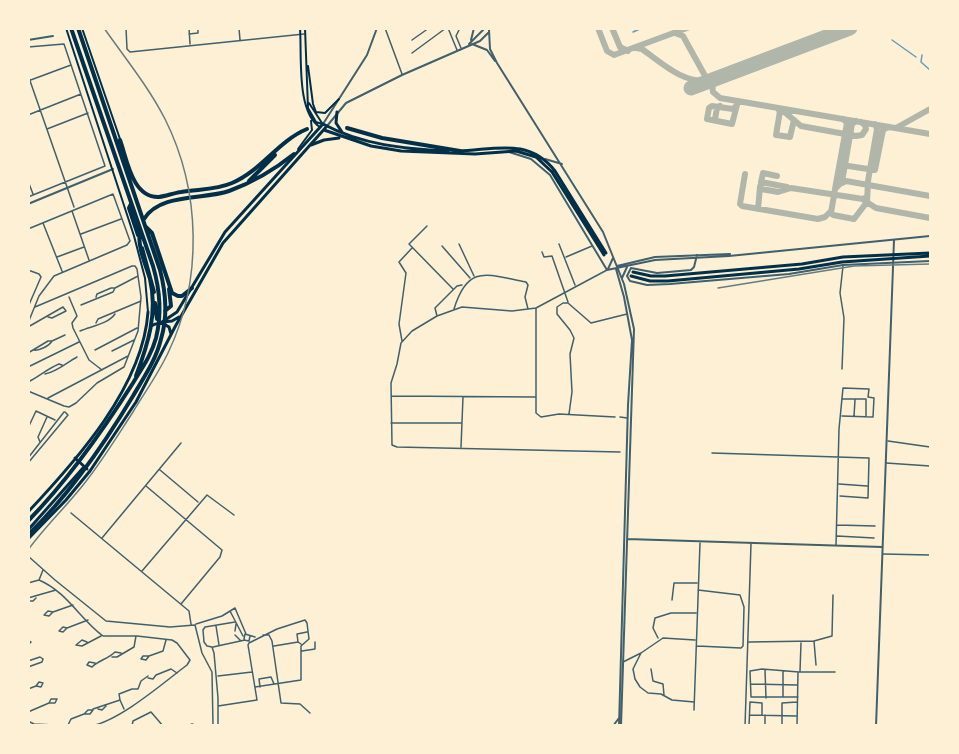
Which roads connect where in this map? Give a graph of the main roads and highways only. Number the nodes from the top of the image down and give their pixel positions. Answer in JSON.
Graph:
{"nodes":[{"id":1,"x":66,"y":28,"type":"edge"},
{"id":2,"x":71,"y":28,"type":"edge"},
{"id":3,"x":80,"y":28,"type":"edge"},
{"id":4,"x":300,"y":28,"type":"edge"},
{"id":5,"x":305,"y":28,"type":"edge"},
{"id":6,"x":307,"y":63,"type":"junction"},
{"id":7,"x":339,"y":99,"type":"road end"},
{"id":8,"x":305,"y":105,"type":"junction"},
{"id":9,"x":337,"y":112,"type":"road end"},
{"id":10,"x":323,"y":127,"type":"junction"},
{"id":11,"x":347,"y":128,"type":"dead end"},
{"id":12,"x":307,"y":129,"type":"dead end"},
{"id":13,"x":345,"y":137,"type":"junction"},
{"id":14,"x":120,"y":140,"type":"junction"},
{"id":15,"x":284,"y":145,"type":"junction"},
{"id":16,"x":119,"y":148,"type":"junction"},
{"id":17,"x":298,"y":149,"type":"junction"},
{"id":18,"x":306,"y":150,"type":"junction"},
{"id":19,"x":460,"y":151,"type":"junction"},
{"id":20,"x":294,"y":154,"type":"junction"},
{"id":21,"x":240,"y":186,"type":"junction"},
{"id":22,"x":131,"y":204,"type":"junction"},
{"id":23,"x":145,"y":226,"type":"junction"},
{"id":24,"x":148,"y":242,"type":"junction"},
{"id":25,"x":136,"y":244,"type":"junction"},
{"id":26,"x":144,"y":252,"type":"junction"},
{"id":27,"x":930,"y":254,"type":"edge"},
{"id":28,"x":895,"y":259,"type":"junction"},
{"id":29,"x":168,"y":282,"type":"junction"},
{"id":30,"x":192,"y":288,"type":"junction"},
{"id":31,"x":155,"y":303,"type":"junction"},
{"id":32,"x":184,"y":311,"type":"junction"},
{"id":33,"x":148,"y":312,"type":"junction"},
{"id":34,"x":159,"y":321,"type":"junction"},
{"id":35,"x":146,"y":332,"type":"junction"},
{"id":36,"x":170,"y":337,"type":"junction"},
{"id":37,"x":132,"y":371,"type":"junction"},
{"id":38,"x":148,"y":380,"type":"junction"},
{"id":39,"x":133,"y":382,"type":"junction"},
{"id":40,"x":75,"y":458,"type":"junction"},
{"id":41,"x":89,"y":462,"type":"junction"},
{"id":42,"x":90,"y":471,"type":"junction"},
{"id":43,"x":28,"y":512,"type":"edge"},
{"id":44,"x":28,"y":521,"type":"edge"},
{"id":45,"x":29,"y":529,"type":"edge"},
{"id":46,"x":28,"y":537,"type":"edge"}],
"edges":[{"from":1,"to":25,"type":"main road"},
{"from":2,"to":22,"type":"highway"},
{"from":3,"to":14,"type":"main road"},
{"from":3,"to":16,"type":"highway"},
{"from":4,"to":8,"type":"main road"},
{"from":5,"to":6,"type":"main road"},
{"from":6,"to":7,"type":"main road"},
{"from":6,"to":10,"type":"main road"},
{"from":8,"to":10,"type":"main road"},
{"from":8,"to":17,"type":"main road"},
{"from":9,"to":13,"type":"main road"},
{"from":10,"to":13,"type":"main road"},
{"from":10,"to":17,"type":"main road"},
{"from":10,"to":18,"type":"main road"},
{"from":11,"to":19,"type":"highway"},
{"from":12,"to":15,"type":"highway"},
{"from":13,"to":18,"type":"main road"},
{"from":13,"to":19,"type":"main road"},
{"from":13,"to":19,"type":"main road"},
{"from":14,"to":15,"type":"highway"},
{"from":14,"to":16,"type":"main road"},
{"from":15,"to":21,"type":"highway"},
{"from":16,"to":23,"type":"highway"},
{"from":17,"to":20,"type":"main road"},
{"from":18,"to":32,"type":"main road"},
{"from":20,"to":21,"type":"highway"},
{"from":20,"to":30,"type":"main road"},
{"from":21,"to":39,"type":"highway"},
{"from":22,"to":24,"type":"highway"},
{"from":22,"to":26,"type":"highway"},
{"from":23,"to":24,"type":"highway"},
{"from":23,"to":29,"type":"highway"},
{"from":24,"to":39,"type":"highway"},
{"from":24,"to":41,"type":"highway"},
{"from":25,"to":26,"type":"highway"},
{"from":25,"to":33,"type":"main road"},
{"from":26,"to":31,"type":"highway"},
{"from":27,"to":28,"type":"main road"},
{"from":28,"to":28,"type":"main road"},
{"from":29,"to":30,"type":"highway"},
{"from":29,"to":31,"type":"highway"},
{"from":30,"to":34,"type":"main road"},
{"from":31,"to":34,"type":"highway"},
{"from":32,"to":34,"type":"main road"},
{"from":32,"to":36,"type":"main road"},
{"from":33,"to":34,"type":"main road"},
{"from":33,"to":35,"type":"main road"},
{"from":35,"to":36,"type":"main road"},
{"from":35,"to":37,"type":"main road"},
{"from":36,"to":38,"type":"main road"},
{"from":37,"to":38,"type":"main road"},
{"from":37,"to":40,"type":"main road"},
{"from":38,"to":42,"type":"main road"},
{"from":39,"to":44,"type":"highway"},
{"from":40,"to":42,"type":"main road"},
{"from":40,"to":43,"type":"main road"},
{"from":41,"to":45,"type":"main road"},
{"from":41,"to":46,"type":"highway"},
{"from":42,"to":46,"type":"main road"}]}
